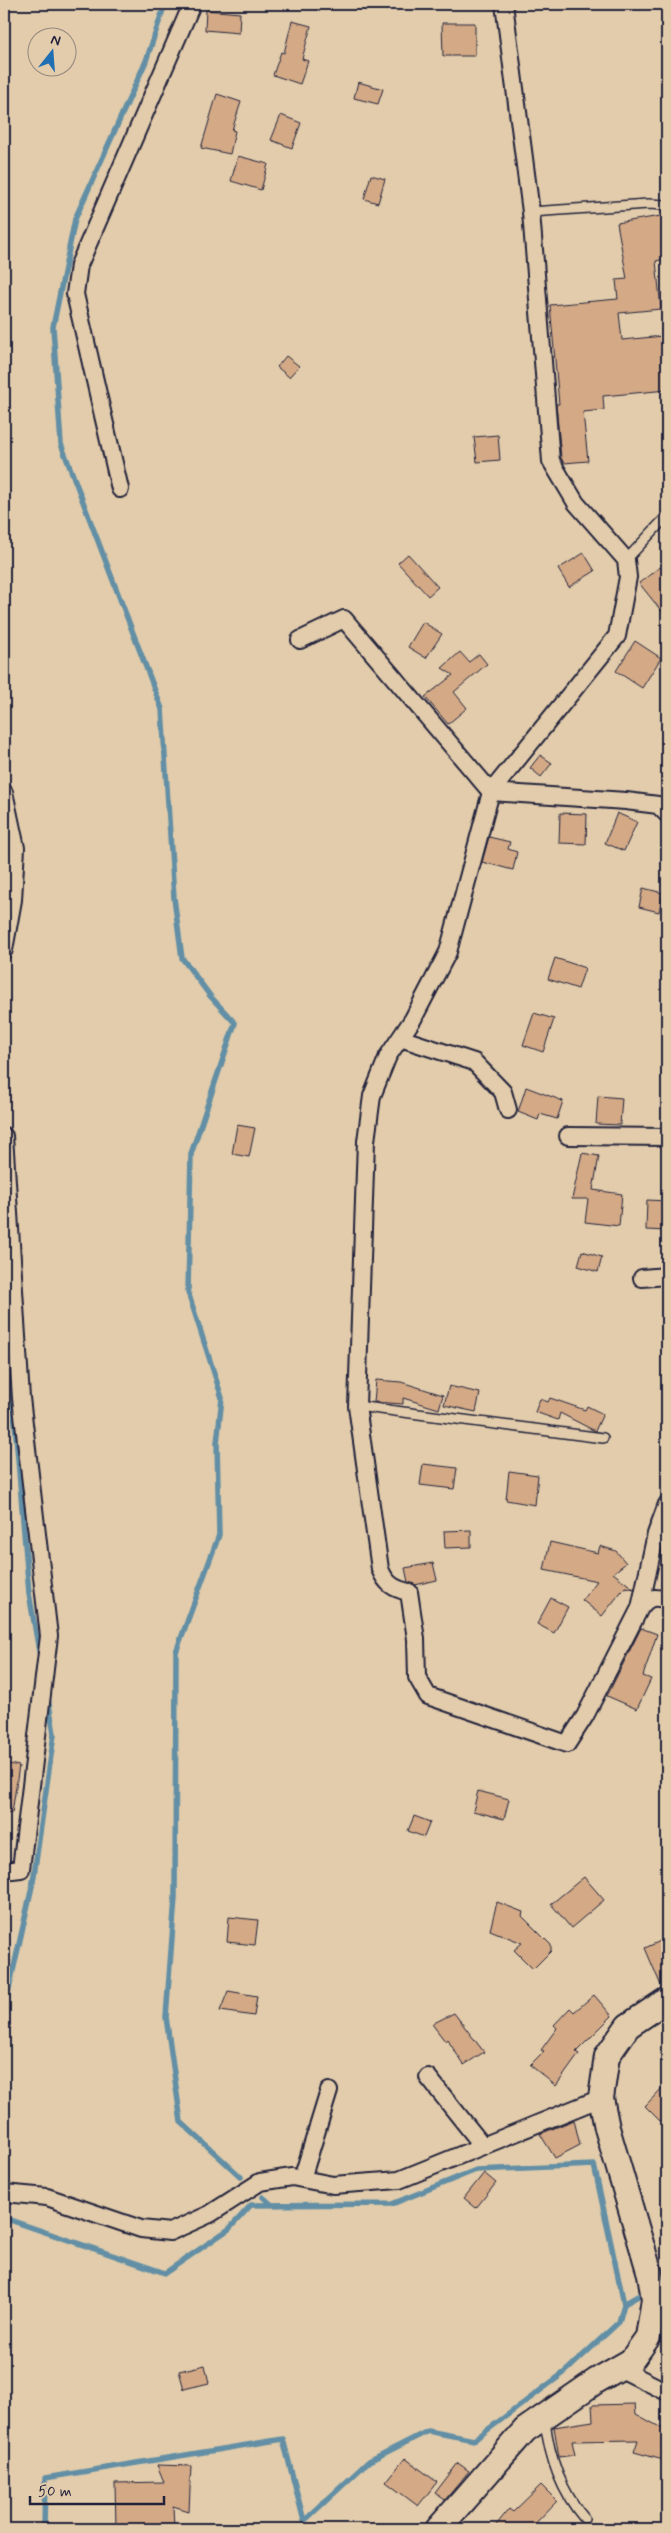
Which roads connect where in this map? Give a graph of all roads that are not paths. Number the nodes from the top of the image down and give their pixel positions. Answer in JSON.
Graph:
{"nodes":[{"id":1,"x":192,"y":4,"type":"edge"},
{"id":2,"x":504,"y":4,"type":"edge"},
{"id":3,"x":667,"y":205,"type":"edge"},
{"id":4,"x":531,"y":212,"type":"junction"},
{"id":5,"x":120,"y":489,"type":"dead end"},
{"id":6,"x":667,"y":516,"type":"edge"},
{"id":7,"x":626,"y":560,"type":"junction"},
{"id":8,"x":300,"y":640,"type":"dead end"},
{"id":9,"x":4,"y":792,"type":"edge"},
{"id":10,"x":491,"y":792,"type":"junction"},
{"id":11,"x":667,"y":814,"type":"edge"},
{"id":12,"x":4,"y":950,"type":"edge"},
{"id":13,"x":400,"y":1038,"type":"junction"},
{"id":14,"x":508,"y":1110,"type":"dead end"},
{"id":15,"x":4,"y":1136,"type":"edge"},
{"id":16,"x":568,"y":1136,"type":"dead end"},
{"id":17,"x":667,"y":1137,"type":"edge"},
{"id":18,"x":667,"y":1276,"type":"edge"},
{"id":19,"x":642,"y":1278,"type":"dead end"},
{"id":20,"x":357,"y":1406,"type":"junction"},
{"id":21,"x":603,"y":1438,"type":"dead end"},
{"id":22,"x":667,"y":1504,"type":"edge"},
{"id":23,"x":667,"y":1600,"type":"edge"},
{"id":24,"x":640,"y":1608,"type":"junction"},
{"id":25,"x":4,"y":1871,"type":"edge"},
{"id":26,"x":667,"y":2000,"type":"edge"},
{"id":27,"x":428,"y":2077,"type":"dead end"},
{"id":28,"x":329,"y":2091,"type":"dead end"},
{"id":29,"x":602,"y":2098,"type":"junction"},
{"id":30,"x":483,"y":2146,"type":"junction"},
{"id":31,"x":302,"y":2179,"type":"junction"},
{"id":32,"x":4,"y":2193,"type":"edge"},
{"id":33,"x":619,"y":2368,"type":"junction"},
{"id":34,"x":667,"y":2392,"type":"edge"},
{"id":35,"x":545,"y":2417,"type":"junction"},
{"id":36,"x":584,"y":2518,"type":"dead end"},
{"id":37,"x":438,"y":2529,"type":"edge"}],
"edges":[{"from":1,"to":5,"type":"street"},
{"from":2,"to":4,"type":"street"},
{"from":3,"to":4,"type":"lane"},
{"from":4,"to":7,"type":"street"},
{"from":6,"to":7,"type":"lane"},
{"from":7,"to":10,"type":"street"},
{"from":8,"to":10,"type":"street"},
{"from":9,"to":12,"type":"street"},
{"from":10,"to":11,"type":"street"},
{"from":10,"to":13,"type":"street"},
{"from":13,"to":14,"type":"street"},
{"from":13,"to":20,"type":"street"},
{"from":15,"to":25,"type":"street"},
{"from":16,"to":17,"type":"street"},
{"from":18,"to":19,"type":"street"},
{"from":20,"to":21,"type":"lane"},
{"from":20,"to":24,"type":"street"},
{"from":22,"to":24,"type":"street"},
{"from":23,"to":24,"type":"street"},
{"from":26,"to":29,"type":"main road"},
{"from":27,"to":30,"type":"street"},
{"from":28,"to":31,"type":"street"},
{"from":29,"to":30,"type":"street"},
{"from":29,"to":33,"type":"main road"},
{"from":30,"to":31,"type":"street"},
{"from":31,"to":32,"type":"street"},
{"from":33,"to":34,"type":"street"},
{"from":33,"to":35,"type":"main road"},
{"from":35,"to":36,"type":"lane"},
{"from":35,"to":37,"type":"main road"}]}
